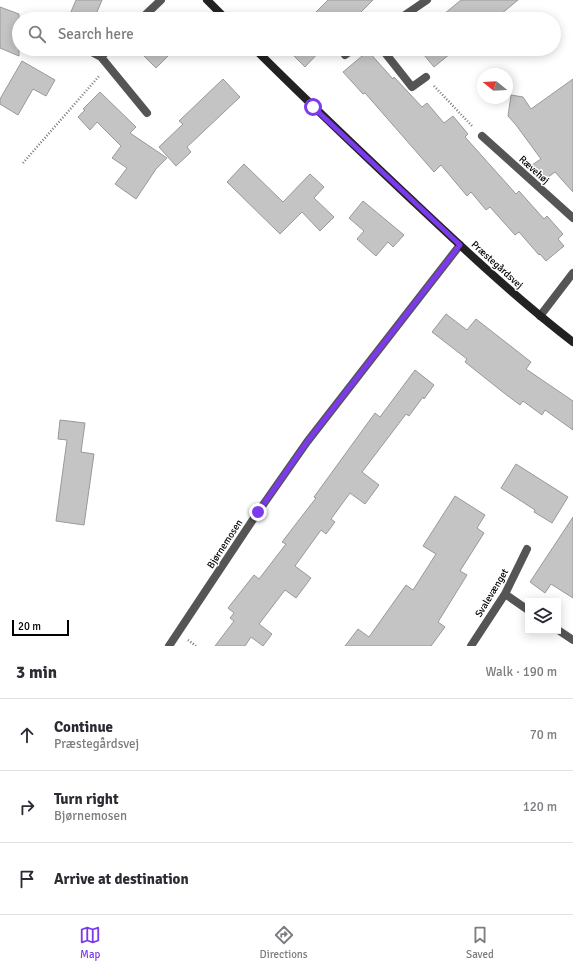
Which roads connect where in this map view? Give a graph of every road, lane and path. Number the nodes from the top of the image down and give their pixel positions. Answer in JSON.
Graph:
{"nodes":[{"id":1,"x":161,"y":0,"type":"edge"},
{"id":2,"x":207,"y":0,"type":"edge"},
{"id":3,"x":427,"y":0,"type":"edge"},
{"id":4,"x":148,"y":12,"type":"edge"},
{"id":5,"x":219,"y":12,"type":"edge"},
{"id":6,"x":409,"y":12,"type":"edge"},
{"id":7,"x":263,"y":56,"type":"edge"},
{"id":8,"x":388,"y":56,"type":"edge"},
{"id":9,"x":101,"y":57,"type":"edge"},
{"id":10,"x":109,"y":66,"type":"junction"},
{"id":11,"x":426,"y":77,"type":"joint"},
{"id":12,"x":147,"y":113,"type":"dead end"},
{"id":13,"x":482,"y":136,"type":"joint"},
{"id":14,"x":23,"y":163,"type":"dead end"},
{"id":15,"x":573,"y":218,"type":"edge"},
{"id":16,"x":460,"y":245,"type":"junction"},
{"id":17,"x":573,"y":273,"type":"edge"},
{"id":18,"x":540,"y":316,"type":"junction"},
{"id":19,"x":573,"y":342,"type":"edge"},
{"id":20,"x":527,"y":549,"type":"dead end"},
{"id":21,"x":505,"y":594,"type":"junction"},
{"id":22,"x":525,"y":608,"type":"edge"},
{"id":23,"x":561,"y":632,"type":"edge"},
{"id":24,"x":573,"y":640,"type":"edge"},
{"id":25,"x":169,"y":646,"type":"edge"},
{"id":26,"x":471,"y":646,"type":"edge"}],
"edges":[{"from":1,"to":4,"type":"street"},
{"from":2,"to":5,"type":"street"},
{"from":3,"to":6,"type":"street"},
{"from":7,"to":16,"type":"street","name":"Præstegårdsvej"},
{"from":8,"to":11,"type":"street"},
{"from":9,"to":10,"type":"street"},
{"from":10,"to":12,"type":"street"},
{"from":10,"to":14,"type":"path"},
{"from":11,"to":13,"type":"path"},
{"from":13,"to":15,"type":"street","name":"Rævehøj"},
{"from":16,"to":18,"type":"street","name":"Præstegårdsvej"},
{"from":16,"to":25,"type":"street","name":"Bjørnemosen"},
{"from":17,"to":18,"type":"street"},
{"from":18,"to":19,"type":"street","name":"Præstegårdsvej"},
{"from":20,"to":21,"type":"street","name":"Svalevænget"},
{"from":21,"to":22,"type":"street"},
{"from":21,"to":26,"type":"street","name":"Svalevænget"},
{"from":23,"to":24,"type":"street"}]}
